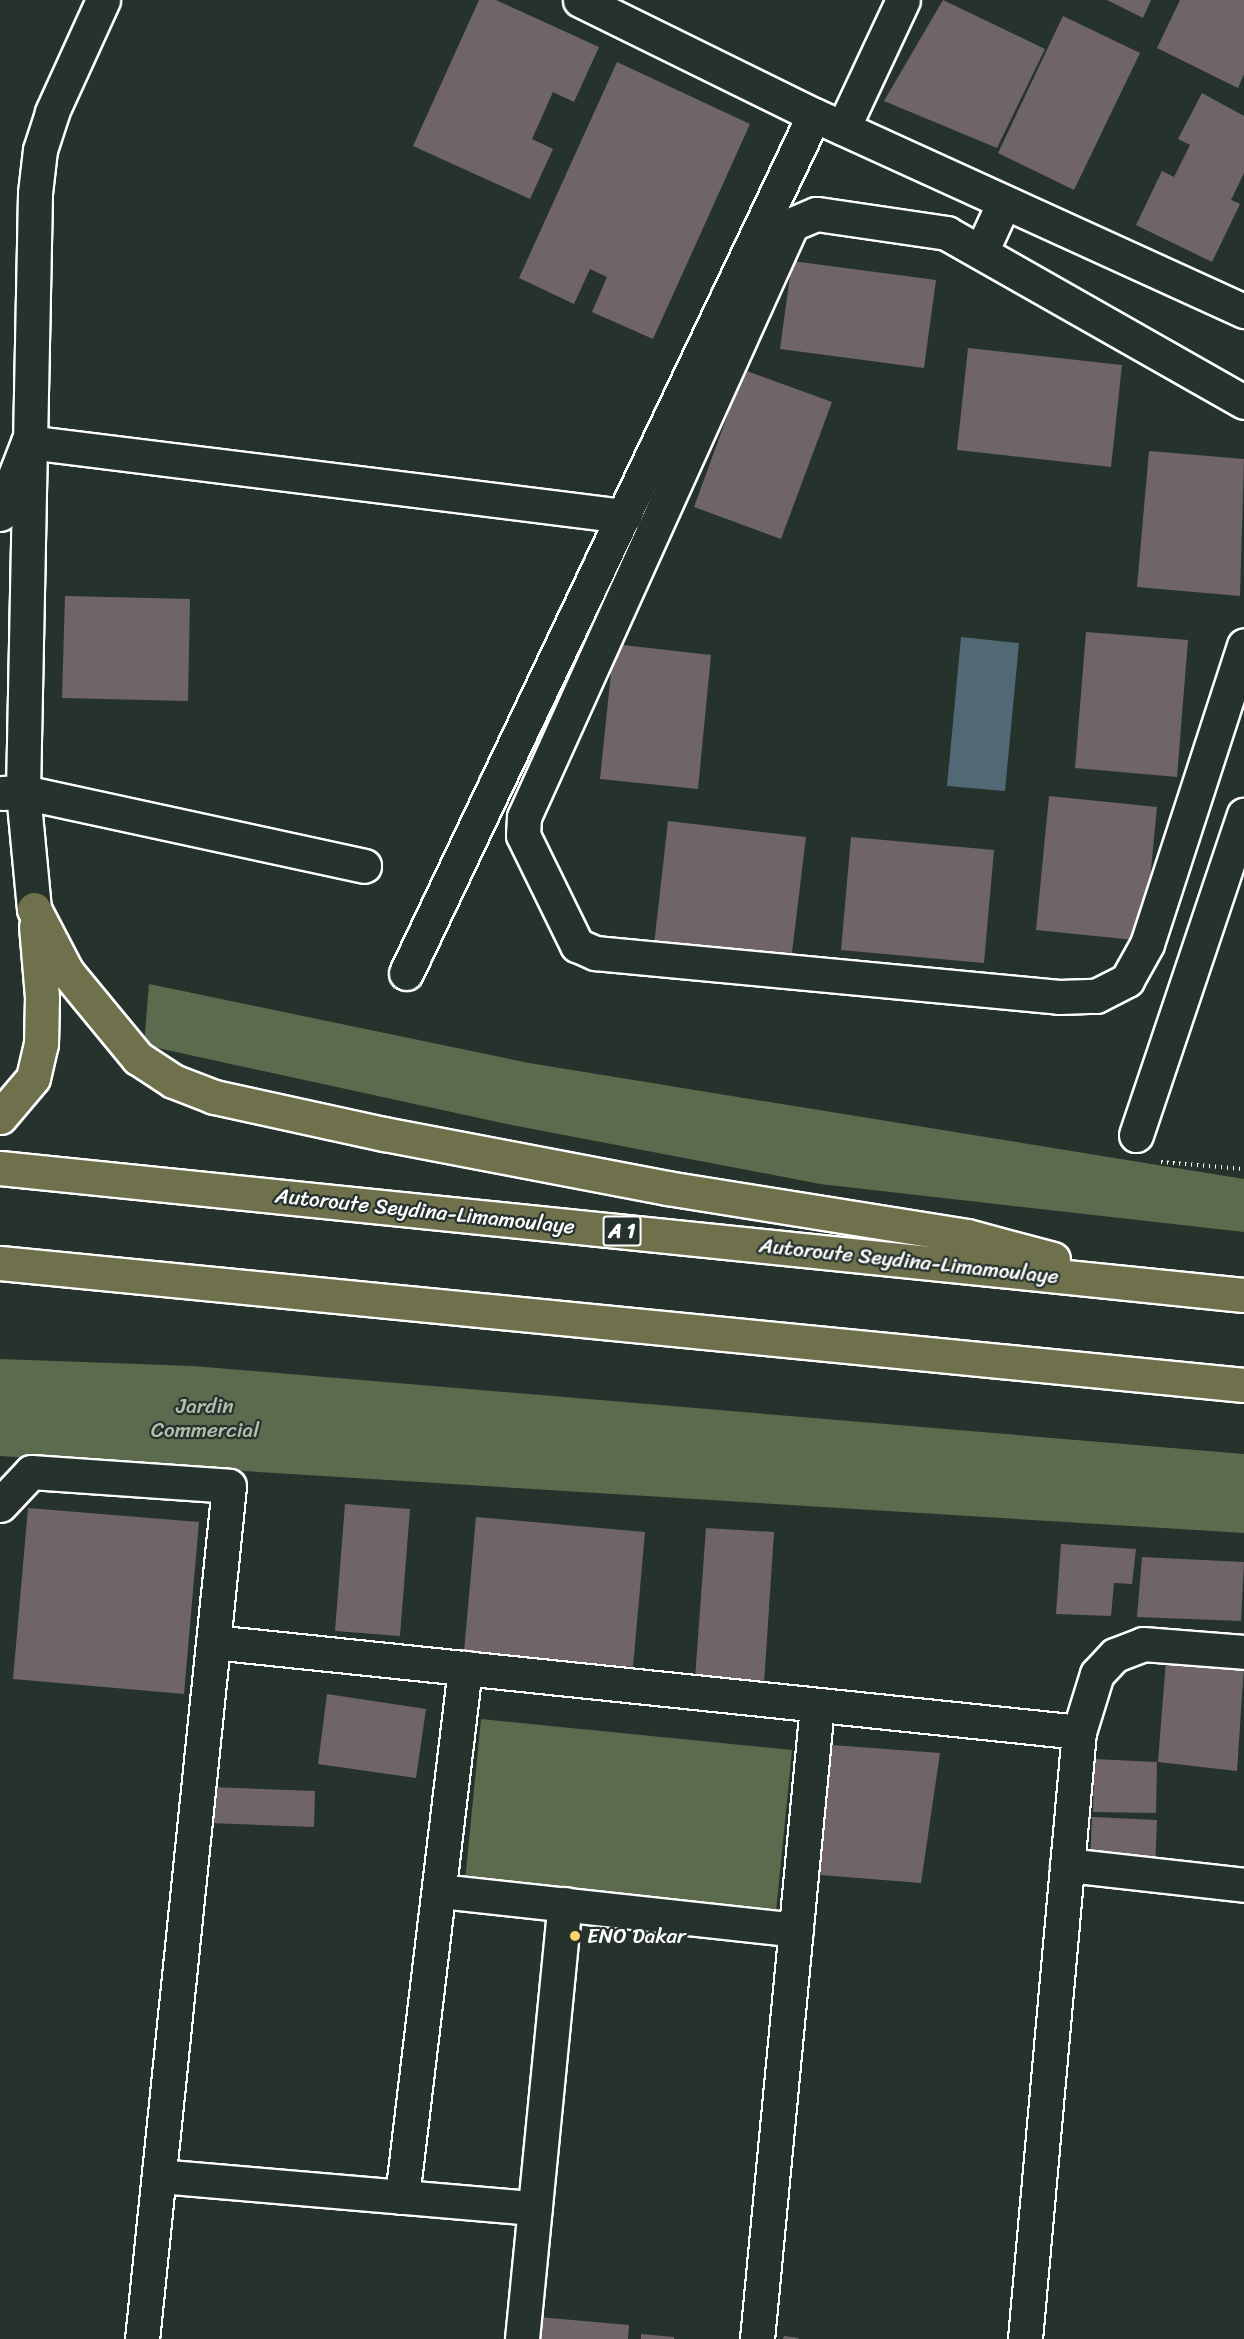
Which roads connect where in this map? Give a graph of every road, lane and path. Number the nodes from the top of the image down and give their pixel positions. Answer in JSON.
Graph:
{"nodes":[{"id":1,"x":103,"y":0,"type":"edge"},
{"id":2,"x":580,"y":0,"type":"edge"},
{"id":3,"x":903,"y":0,"type":"edge"},
{"id":4,"x":828,"y":122,"type":"junction"},
{"id":5,"x":1004,"y":202,"type":"junction"},
{"id":6,"x":981,"y":252,"type":"junction"},
{"id":7,"x":1244,"y":311,"type":"edge"},
{"id":8,"x":1244,"y":402,"type":"edge"},
{"id":9,"x":28,"y":442,"type":"junction"},
{"id":10,"x":0,"y":514,"type":"edge"},
{"id":11,"x":624,"y":516,"type":"junction"},
{"id":12,"x":1244,"y":645,"type":"edge"},
{"id":13,"x":11,"y":792,"type":"edge"},
{"id":14,"x":1244,"y":815,"type":"edge"},
{"id":15,"x":364,"y":866,"type":"dead end"},
{"id":16,"x":34,"y":909,"type":"junction"},
{"id":17,"x":406,"y":973,"type":"dead end"},
{"id":18,"x":0,"y":1117,"type":"edge"},
{"id":19,"x":1136,"y":1135,"type":"joint"},
{"id":20,"x":0,"y":1168,"type":"edge"},
{"id":21,"x":1244,"y":1169,"type":"edge"},
{"id":22,"x":0,"y":1263,"type":"edge"},
{"id":23,"x":1148,"y":1285,"type":"junction"},
{"id":24,"x":1244,"y":1295,"type":"edge"},
{"id":25,"x":1244,"y":1385,"type":"edge"},
{"id":26,"x":0,"y":1505,"type":"edge"},
{"id":27,"x":213,"y":1642,"type":"junction"},
{"id":28,"x":1244,"y":1652,"type":"edge"},
{"id":29,"x":465,"y":1668,"type":"junction"},
{"id":30,"x":817,"y":1705,"type":"junction"},
{"id":31,"x":1079,"y":1732,"type":"junction"},
{"id":32,"x":1067,"y":1864,"type":"junction"},
{"id":33,"x":1244,"y":1885,"type":"edge"},
{"id":34,"x":439,"y":1891,"type":"junction"},
{"id":35,"x":565,"y":1904,"type":"junction"},
{"id":36,"x":796,"y":1930,"type":"junction"},
{"id":37,"x":159,"y":2176,"type":"junction"},
{"id":38,"x":402,"y":2196,"type":"junction"},
{"id":39,"x":535,"y":2208,"type":"junction"},
{"id":40,"x":142,"y":2339,"type":"edge"},
{"id":41,"x":522,"y":2339,"type":"edge"},
{"id":42,"x":757,"y":2339,"type":"edge"},
{"id":43,"x":1025,"y":2339,"type":"edge"}],
"edges":[{"from":1,"to":9,"type":"street"},
{"from":2,"to":4,"type":"street"},
{"from":3,"to":4,"type":"street"},
{"from":4,"to":5,"type":"street"},
{"from":4,"to":11,"type":"street"},
{"from":5,"to":6,"type":"street"},
{"from":5,"to":7,"type":"street"},
{"from":6,"to":8,"type":"street"},
{"from":6,"to":12,"type":"street"},
{"from":9,"to":10,"type":"street"},
{"from":9,"to":11,"type":"street"},
{"from":9,"to":13,"type":"street"},
{"from":11,"to":17,"type":"street"},
{"from":13,"to":15,"type":"street"},
{"from":13,"to":16,"type":"street"},
{"from":14,"to":19,"type":"street"},
{"from":16,"to":18,"type":"highway"},
{"from":16,"to":23,"type":"highway"},
{"from":19,"to":21,"type":"path"},
{"from":20,"to":23,"type":"highway","name":"Autoroute Seydina-Limamoulaye","number":"A 1"},
{"from":22,"to":25,"type":"highway"},
{"from":23,"to":24,"type":"highway","name":"Autoroute Seydina-Limamoulaye","number":"A 1"},
{"from":26,"to":27,"type":"street"},
{"from":27,"to":29,"type":"street"},
{"from":27,"to":37,"type":"street"},
{"from":28,"to":31,"type":"street"},
{"from":29,"to":30,"type":"street"},
{"from":29,"to":34,"type":"street"},
{"from":30,"to":31,"type":"street"},
{"from":30,"to":36,"type":"street"},
{"from":31,"to":32,"type":"street"},
{"from":32,"to":33,"type":"street"},
{"from":32,"to":43,"type":"street"},
{"from":34,"to":35,"type":"street"},
{"from":34,"to":38,"type":"street"},
{"from":35,"to":36,"type":"street"},
{"from":35,"to":39,"type":"street"},
{"from":36,"to":42,"type":"street"},
{"from":37,"to":38,"type":"street"},
{"from":37,"to":40,"type":"street"},
{"from":38,"to":39,"type":"street"},
{"from":39,"to":41,"type":"street"}]}
